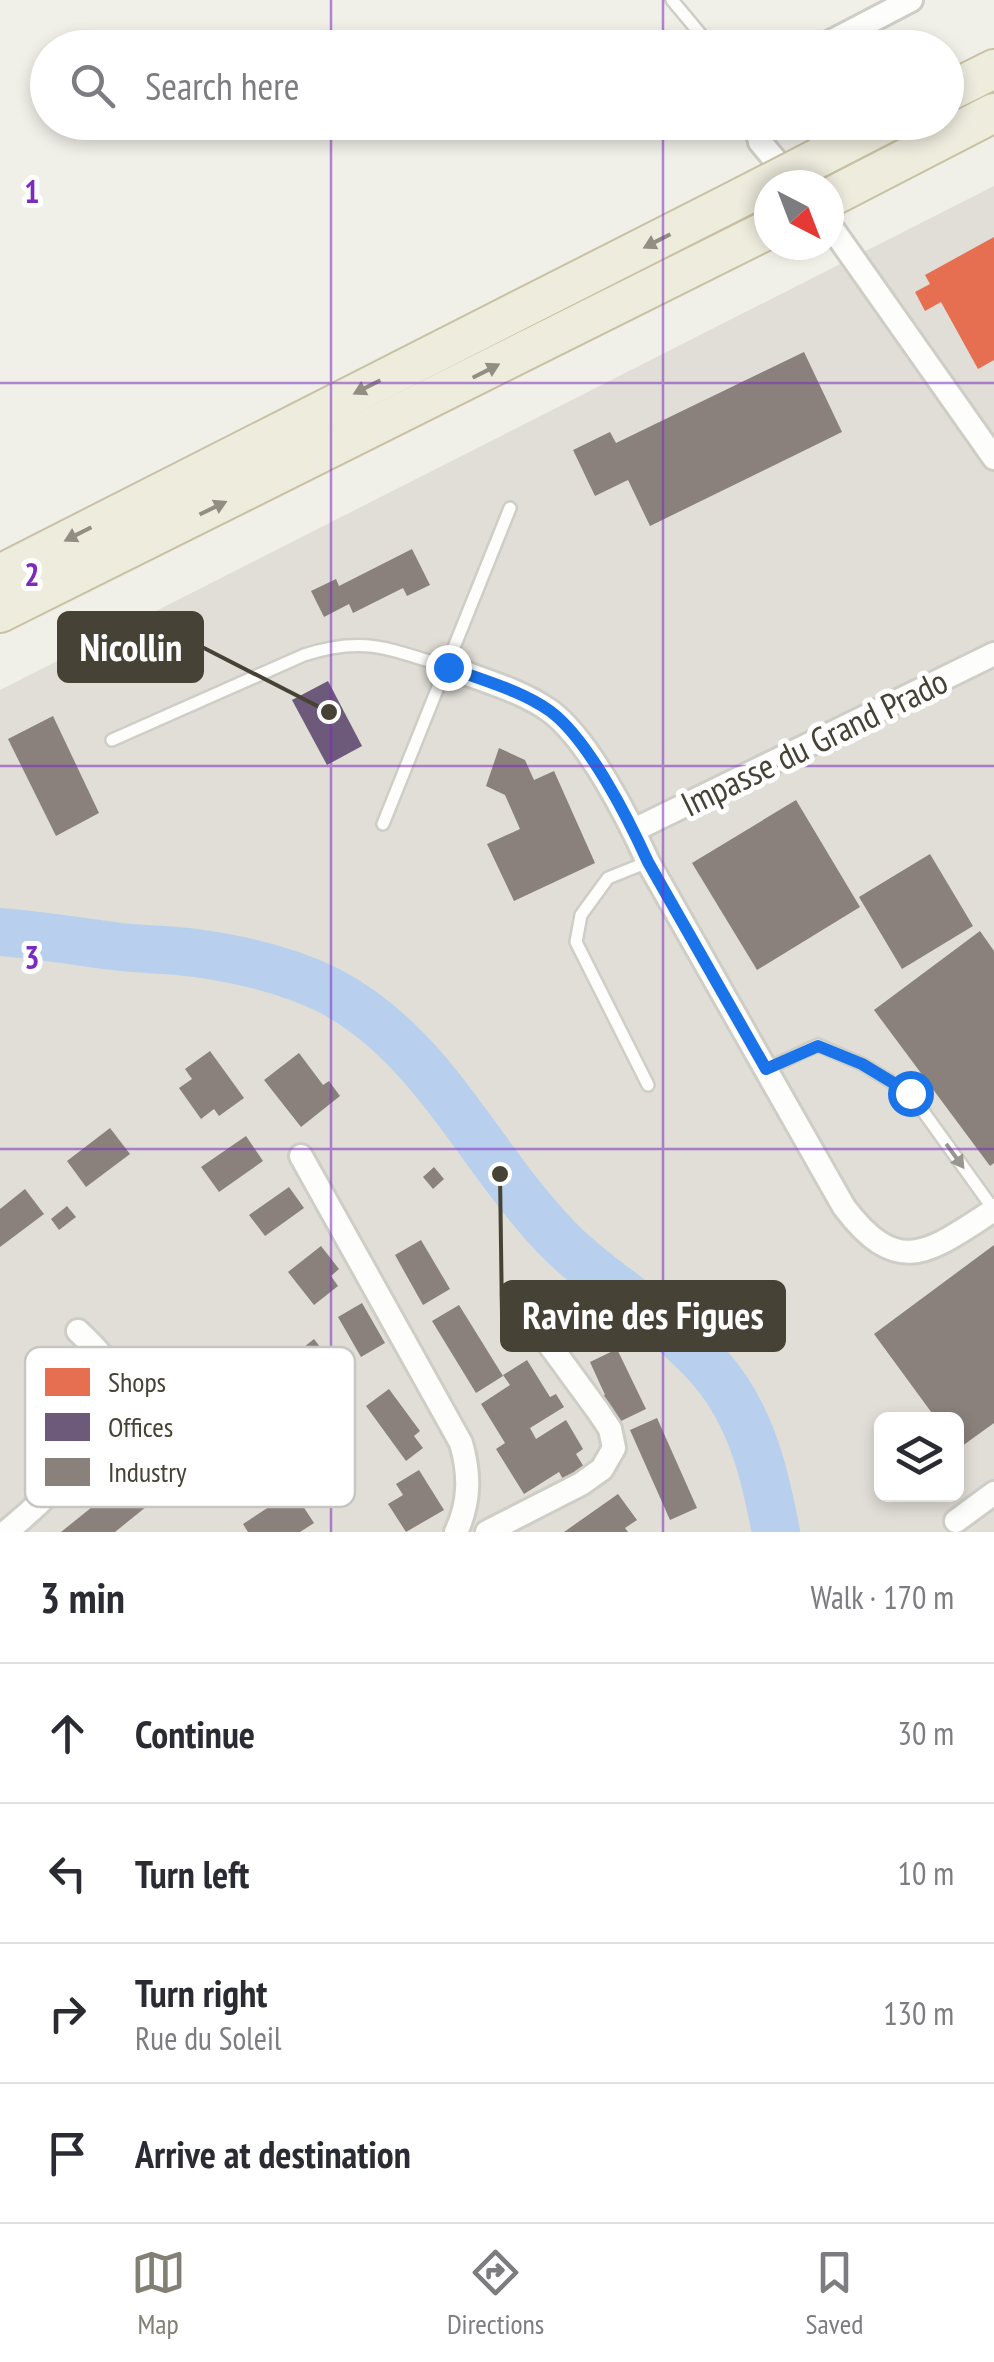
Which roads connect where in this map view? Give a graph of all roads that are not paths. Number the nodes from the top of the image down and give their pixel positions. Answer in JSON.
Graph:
{"nodes":[{"id":1,"x":672,"y":0,"type":"edge"},
{"id":2,"x":911,"y":0,"type":"edge"},
{"id":3,"x":697,"y":30,"type":"edge"},
{"id":4,"x":854,"y":30,"type":"edge"},
{"id":5,"x":994,"y":69,"type":"edge"},
{"id":6,"x":964,"y":84,"type":"edge"},
{"id":7,"x":994,"y":113,"type":"edge"},
{"id":8,"x":964,"y":130,"type":"edge"},
{"id":9,"x":760,"y":140,"type":"edge"},
{"id":10,"x":858,"y":140,"type":"edge"},
{"id":11,"x":947,"y":140,"type":"edge"},
{"id":12,"x":805,"y":170,"type":"edge"},
{"id":13,"x":809,"y":170,"type":"edge"},
{"id":14,"x":754,"y":192,"type":"edge"},
{"id":15,"x":844,"y":198,"type":"edge"},
{"id":16,"x":844,"y":220,"type":"edge"},
{"id":17,"x":754,"y":236,"type":"edge"},
{"id":18,"x":994,"y":458,"type":"edge"},
{"id":19,"x":510,"y":508,"type":"dead end"},
{"id":20,"x":0,"y":574,"type":"edge"},
{"id":21,"x":0,"y":613,"type":"edge"},
{"id":22,"x":994,"y":654,"type":"edge"},
{"id":23,"x":448,"y":667,"type":"junction"},
{"id":24,"x":112,"y":740,"type":"dead end"},
{"id":25,"x":383,"y":824,"type":"dead end"},
{"id":26,"x":634,"y":830,"type":"junction"},
{"id":27,"x":648,"y":862,"type":"junction"},
{"id":28,"x":766,"y":1069,"type":"junction"},
{"id":29,"x":648,"y":1085,"type":"dead end"},
{"id":30,"x":300,"y":1156,"type":"dead end"},
{"id":31,"x":994,"y":1210,"type":"edge"},
{"id":32,"x":513,"y":1295,"type":"dead end"},
{"id":33,"x":78,"y":1332,"type":"dead end"},
{"id":34,"x":93,"y":1347,"type":"edge"},
{"id":35,"x":994,"y":1493,"type":"edge"},
{"id":36,"x":37,"y":1507,"type":"edge"},
{"id":37,"x":956,"y":1521,"type":"dead end"},
{"id":38,"x":6,"y":1532,"type":"edge"},
{"id":39,"x":456,"y":1532,"type":"edge"},
{"id":40,"x":487,"y":1532,"type":"edge"}],
"edges":[{"from":1,"to":3,"type":"lane"},
{"from":2,"to":4,"type":"street"},
{"from":5,"to":6,"type":"highway"},
{"from":7,"to":8,"type":"highway"},
{"from":9,"to":12,"type":"street"},
{"from":10,"to":13,"type":"highway"},
{"from":11,"to":15,"type":"highway"},
{"from":14,"to":20,"type":"highway","one_way":true,"bridge":true},
{"from":16,"to":18,"type":"street"},
{"from":21,"to":17,"type":"highway","one_way":true},
{"from":19,"to":23,"type":"lane"},
{"from":22,"to":26,"type":"street","name":"Impasse du Grand Prado"},
{"from":23,"to":24,"type":"lane"},
{"from":23,"to":25,"type":"lane"},
{"from":23,"to":26,"type":"street"},
{"from":26,"to":27,"type":"street"},
{"from":27,"to":28,"type":"street"},
{"from":27,"to":29,"type":"lane"},
{"from":28,"to":31,"type":"lane","one_way":true},
{"from":28,"to":31,"type":"street"},
{"from":30,"to":39,"type":"street"},
{"from":32,"to":40,"type":"street"},
{"from":33,"to":34,"type":"street"},
{"from":35,"to":37,"type":"street"},
{"from":36,"to":38,"type":"street"}]}
